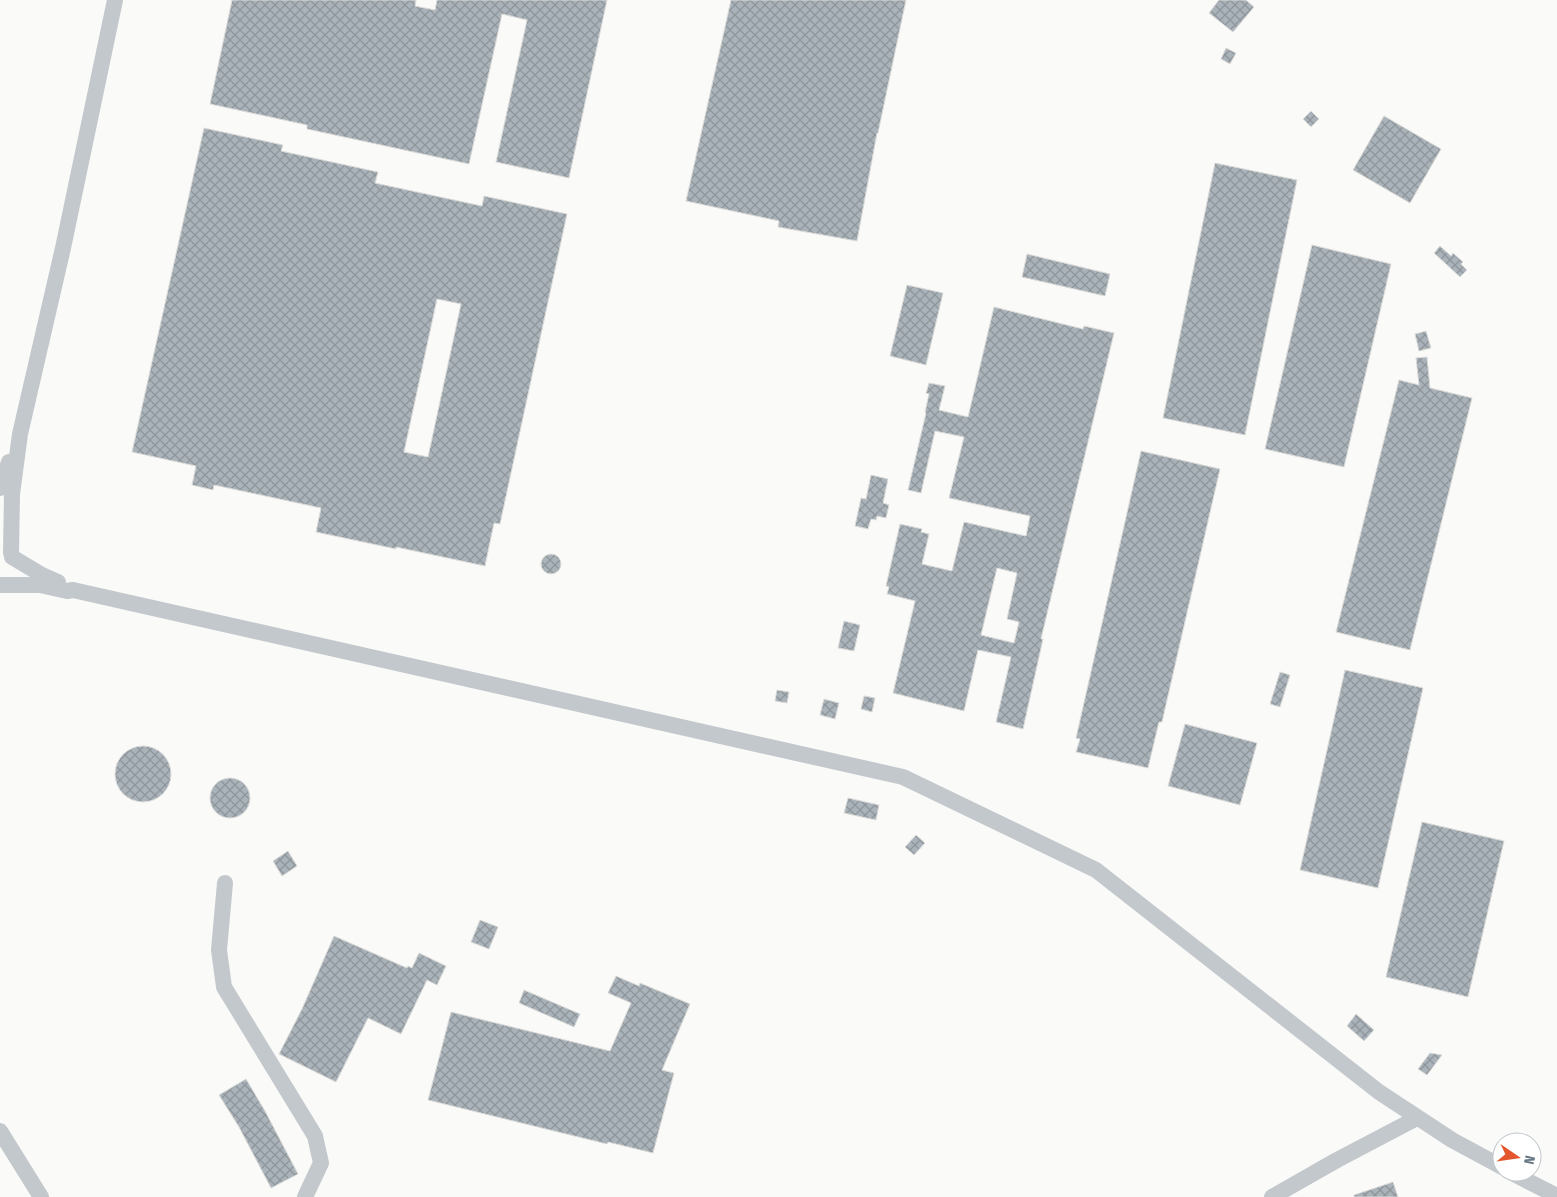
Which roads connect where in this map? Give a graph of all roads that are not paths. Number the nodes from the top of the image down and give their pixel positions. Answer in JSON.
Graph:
{"nodes":[{"id":1,"x":115,"y":0,"type":"edge"},
{"id":2,"x":20,"y":434,"type":"junction"},
{"id":3,"x":0,"y":488,"type":"edge"},
{"id":4,"x":7,"y":551,"type":"edge"},
{"id":5,"x":0,"y":584,"type":"edge"},
{"id":6,"x":73,"y":590,"type":"junction"},
{"id":7,"x":225,"y":882,"type":"dead end"},
{"id":8,"x":1417,"y":1118,"type":"junction"},
{"id":9,"x":0,"y":1131,"type":"edge"},
{"id":10,"x":1492,"y":1162,"type":"edge"},
{"id":11,"x":1557,"y":1180,"type":"edge"},
{"id":12,"x":1529,"y":1182,"type":"edge"},
{"id":13,"x":1537,"y":1186,"type":"junction"},
{"id":14,"x":1557,"y":1196,"type":"edge"},
{"id":15,"x":41,"y":1197,"type":"edge"},
{"id":16,"x":305,"y":1197,"type":"edge"},
{"id":17,"x":1272,"y":1197,"type":"edge"}],
"edges":[{"from":1,"to":2,"type":"street"},
{"from":2,"to":3,"type":"street"},
{"from":2,"to":4,"type":"street"},
{"from":4,"to":5,"type":"street"},
{"from":4,"to":6,"type":"street"},
{"from":5,"to":6,"type":"street"},
{"from":6,"to":8,"type":"street"},
{"from":7,"to":16,"type":"street"},
{"from":8,"to":10,"type":"street"},
{"from":8,"to":17,"type":"street"},
{"from":9,"to":15,"type":"street"},
{"from":11,"to":13,"type":"street"},
{"from":12,"to":13,"type":"street"},
{"from":13,"to":14,"type":"street"}]}
